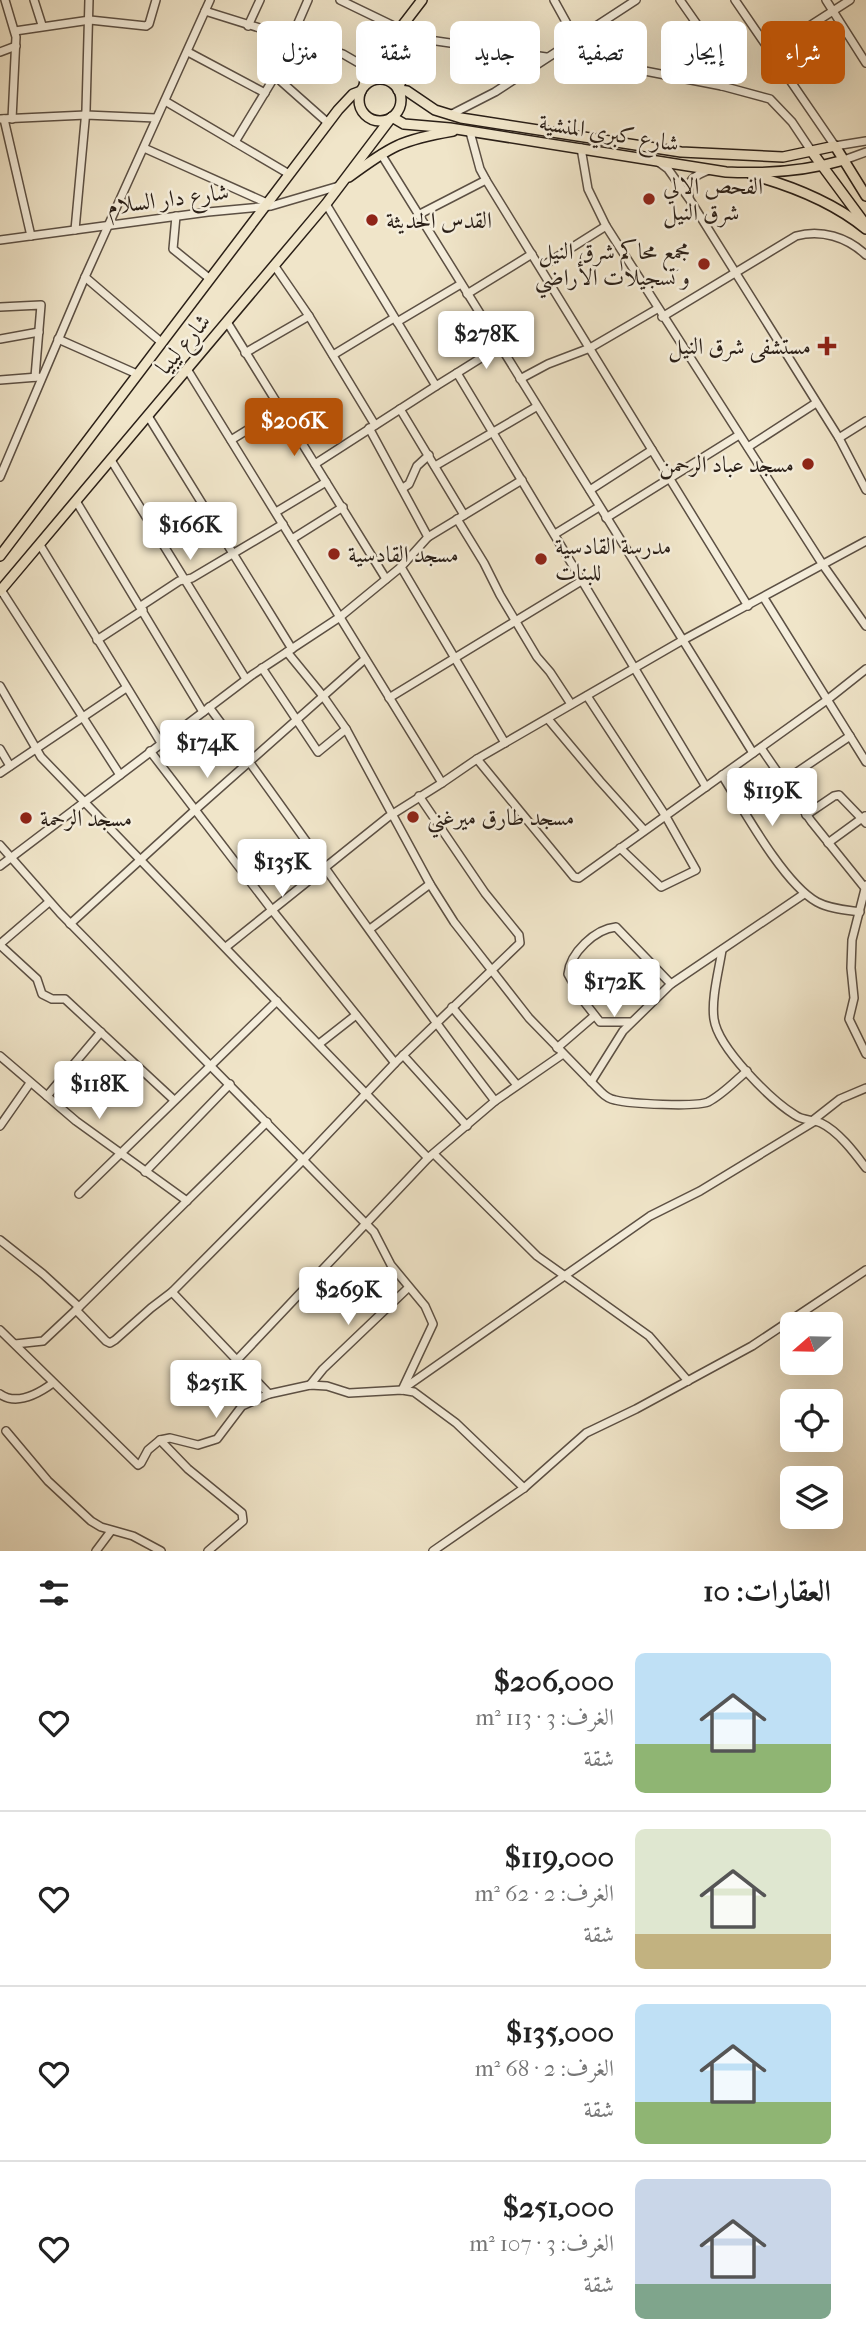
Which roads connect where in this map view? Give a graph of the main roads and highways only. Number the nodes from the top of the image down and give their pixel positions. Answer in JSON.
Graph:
{"nodes":[{"id":1,"x":422,"y":0,"type":"edge"},
{"id":2,"x":408,"y":21,"type":"edge"},
{"id":3,"x":363,"y":84,"type":"edge"},
{"id":4,"x":400,"y":84,"type":"edge"},
{"id":5,"x":363,"y":88,"type":"junction"},
{"id":6,"x":399,"y":90,"type":"junction"},
{"id":7,"x":392,"y":118,"type":"junction"},
{"id":8,"x":460,"y":130,"type":"junction"},
{"id":9,"x":812,"y":152,"type":"junction"},
{"id":10,"x":844,"y":160,"type":"junction"},
{"id":11,"x":821,"y":167,"type":"junction"},
{"id":12,"x":747,"y":173,"type":"junction"},
{"id":13,"x":341,"y":184,"type":"junction"},
{"id":14,"x":866,"y":196,"type":"edge"},
{"id":15,"x":866,"y":227,"type":"edge"},
{"id":16,"x":2,"y":551,"type":"edge"},
{"id":17,"x":0,"y":591,"type":"edge"}],
"edges":[{"from":1,"to":2,"type":"main road"},
{"from":3,"to":5,"type":"main road"},
{"from":4,"to":6,"type":"main road"},
{"from":5,"to":6,"type":"main road"},
{"from":5,"to":7,"type":"main road"},
{"from":5,"to":16,"type":"main road","name":"شارع ليبيا"},
{"from":6,"to":7,"type":"main road"},
{"from":6,"to":9,"type":"main road","name":"شارع كبري المنشية"},
{"from":7,"to":8,"type":"main road","name":"شارع كبري المنشية"},
{"from":7,"to":13,"type":"main road","name":"شارع ليبيا"},
{"from":8,"to":12,"type":"main road","name":"شارع كبري المنشية"},
{"from":8,"to":13,"type":"main road"},
{"from":9,"to":10,"type":"main road","name":"شارع كبري المنشية"},
{"from":9,"to":11,"type":"main road"},
{"from":10,"to":11,"type":"main road","name":"شارع كبري المنشية"},
{"from":10,"to":14,"type":"main road"},
{"from":11,"to":12,"type":"main road","name":"شارع كبري المنشية"},
{"from":11,"to":15,"type":"main road"},
{"from":12,"to":15,"type":"main road"},
{"from":13,"to":17,"type":"main road","name":"شارع ليبيا"}]}
